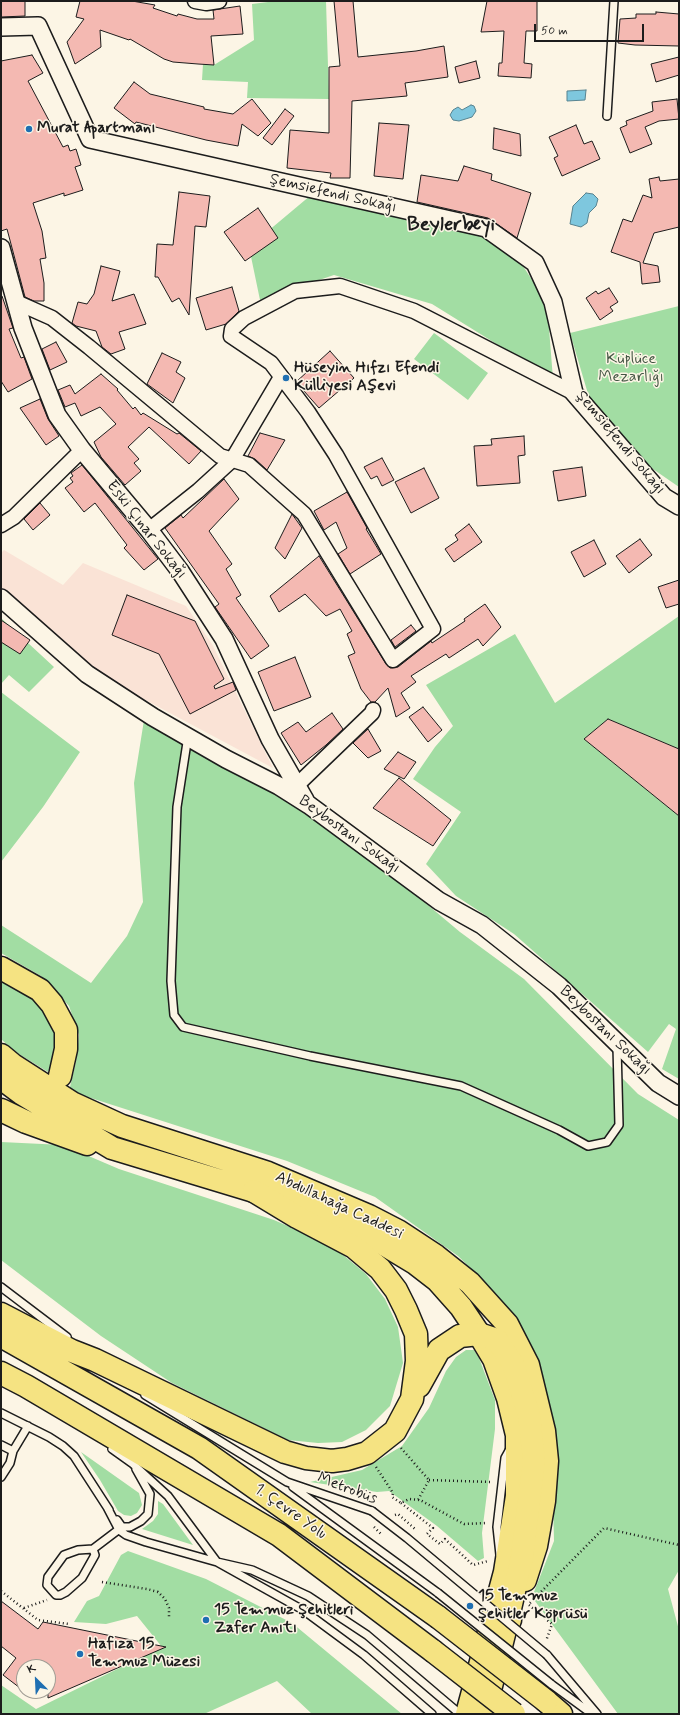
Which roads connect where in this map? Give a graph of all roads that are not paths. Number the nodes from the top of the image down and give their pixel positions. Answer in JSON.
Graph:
{"nodes":[{"id":1,"x":195,"y":1,"type":"edge"},
{"id":2,"x":219,"y":1,"type":"edge"},
{"id":3,"x":614,"y":1,"type":"edge"},
{"id":4,"x":1,"y":27,"type":"edge"},
{"id":5,"x":606,"y":116,"type":"dead end"},
{"id":6,"x":1,"y":248,"type":"edge"},
{"id":7,"x":16,"y":302,"type":"junction"},
{"id":8,"x":281,"y":376,"type":"junction"},
{"id":9,"x":574,"y":393,"type":"junction"},
{"id":10,"x":82,"y":450,"type":"junction"},
{"id":11,"x":232,"y":460,"type":"junction"},
{"id":12,"x":679,"y":506,"type":"edge"},
{"id":13,"x":1,"y":525,"type":"edge"},
{"id":14,"x":149,"y":530,"type":"junction"},
{"id":15,"x":1,"y":598,"type":"edge"},
{"id":16,"x":373,"y":710,"type":"dead end"},
{"id":17,"x":188,"y":736,"type":"junction"},
{"id":18,"x":296,"y":786,"type":"junction"},
{"id":19,"x":308,"y":805,"type":"junction"},
{"id":20,"x":1,"y":968,"type":"edge"},
{"id":21,"x":616,"y":1042,"type":"junction"},
{"id":22,"x":1,"y":1055,"type":"edge"},
{"id":23,"x":60,"y":1076,"type":"dead end"},
{"id":24,"x":1,"y":1078,"type":"edge"},
{"id":25,"x":679,"y":1096,"type":"edge"},
{"id":26,"x":1,"y":1110,"type":"edge"},
{"id":27,"x":112,"y":1148,"type":"junction"},
{"id":28,"x":268,"y":1173,"type":"junction"},
{"id":29,"x":297,"y":1177,"type":"dead end"},
{"id":30,"x":254,"y":1191,"type":"junction"},
{"id":31,"x":374,"y":1210,"type":"dead end"},
{"id":32,"x":398,"y":1231,"type":"junction"},
{"id":33,"x":1,"y":1287,"type":"edge"},
{"id":34,"x":1,"y":1314,"type":"edge"},
{"id":35,"x":479,"y":1334,"type":"junction"},
{"id":36,"x":1,"y":1336,"type":"edge"},
{"id":37,"x":73,"y":1345,"type":"junction"},
{"id":38,"x":1,"y":1373,"type":"edge"},
{"id":39,"x":126,"y":1384,"type":"dead end"},
{"id":40,"x":26,"y":1386,"type":"junction"},
{"id":41,"x":139,"y":1392,"type":"dead end"},
{"id":42,"x":412,"y":1399,"type":"junction"},
{"id":43,"x":1,"y":1413,"type":"edge"},
{"id":44,"x":28,"y":1426,"type":"junction"},
{"id":45,"x":95,"y":1436,"type":"dead end"},
{"id":46,"x":1,"y":1445,"type":"edge"},
{"id":47,"x":108,"y":1445,"type":"dead end"},
{"id":48,"x":13,"y":1451,"type":"junction"},
{"id":49,"x":133,"y":1464,"type":"junction"},
{"id":50,"x":1,"y":1477,"type":"edge"},
{"id":51,"x":287,"y":1482,"type":"junction"},
{"id":52,"x":121,"y":1529,"type":"junction"},
{"id":53,"x":93,"y":1549,"type":"junction"},
{"id":54,"x":217,"y":1562,"type":"junction"},
{"id":55,"x":505,"y":1630,"type":"junction"},
{"id":56,"x":553,"y":1700,"type":"edge"},
{"id":57,"x":432,"y":1714,"type":"edge"},
{"id":58,"x":460,"y":1714,"type":"edge"},
{"id":59,"x":467,"y":1714,"type":"edge"},
{"id":60,"x":484,"y":1714,"type":"edge"},
{"id":61,"x":514,"y":1714,"type":"edge"},
{"id":62,"x":592,"y":1714,"type":"edge"},
{"id":63,"x":597,"y":1714,"type":"edge"}],
"edges":[{"from":1,"to":2,"type":"street"},
{"from":3,"to":5,"type":"lane"},
{"from":4,"to":9,"type":"street","name":"Şemsiefendi Sokağı"},
{"from":6,"to":7,"type":"street","name":"Eski Çınar Sokağı"},
{"from":7,"to":10,"type":"street","name":"Eski Çınar Sokağı"},
{"from":7,"to":11,"type":"street"},
{"from":8,"to":9,"type":"street"},
{"from":8,"to":11,"type":"street"},
{"from":8,"to":11,"type":"street"},
{"from":9,"to":12,"type":"street","name":"Şemsiefendi Sokağı"},
{"from":10,"to":13,"type":"street"},
{"from":10,"to":14,"type":"street","name":"Eski Çınar Sokağı"},
{"from":11,"to":14,"type":"street"},
{"from":14,"to":18,"type":"street","name":"Eski Çınar Sokağı"},
{"from":15,"to":17,"type":"street","name":"Beybostanı Sokağı"},
{"from":16,"to":18,"type":"street"},
{"from":17,"to":19,"type":"street","name":"Beybostanı Sokağı"},
{"from":17,"to":21,"type":"lane"},
{"from":18,"to":19,"type":"street","name":"Eski Çınar Sokağı"},
{"from":19,"to":21,"type":"street","name":"Beybostanı Sokağı"},
{"from":20,"to":23,"type":"main road"},
{"from":21,"to":25,"type":"street","name":"Beybostanı Sokağı"},
{"from":22,"to":28,"type":"main road","name":"Abdullahağa Caddesi"},
{"from":24,"to":27,"type":"main road","name":"Abdullahağa Caddesi"},
{"from":26,"to":27,"type":"main road"},
{"from":27,"to":30,"type":"main road","name":"Abdullahağa Caddesi"},
{"from":28,"to":29,"type":"lane"},
{"from":28,"to":32,"type":"main road","name":"Abdullahağa Caddesi"},
{"from":30,"to":35,"type":"main road","name":"Abdullahağa Caddesi"},
{"from":30,"to":42,"type":"main road"},
{"from":31,"to":32,"type":"lane"},
{"from":32,"to":55,"type":"main road","name":"Abdullahağa Caddesi"},
{"from":33,"to":37,"type":"lane"},
{"from":34,"to":37,"type":"main road"},
{"from":35,"to":42,"type":"main road"},
{"from":35,"to":55,"type":"main road"},
{"from":35,"to":59,"type":"main road","name":"Abdullahağa Caddesi"},
{"from":36,"to":56,"type":"main road","name":"1. Çevre Yolu","bridge":true},
{"from":37,"to":39,"type":"lane"},
{"from":37,"to":42,"type":"main road"},
{"from":38,"to":40,"type":"main road","name":"1. Çevre Yolu"},
{"from":40,"to":45,"type":"lane"},
{"from":40,"to":61,"type":"main road","name":"1. Çevre Yolu","bridge":true},
{"from":41,"to":51,"type":"lane","name":"Metrobüs"},
{"from":43,"to":44,"type":"lane"},
{"from":44,"to":48,"type":"lane"},
{"from":44,"to":52,"type":"lane"},
{"from":46,"to":48,"type":"lane"},
{"from":47,"to":49,"type":"lane"},
{"from":48,"to":50,"type":"lane"},
{"from":49,"to":52,"type":"lane"},
{"from":49,"to":54,"type":"lane"},
{"from":51,"to":56,"type":"lane","bridge":true},
{"from":51,"to":63,"type":"lane","name":"Metrobüs","bridge":true},
{"from":52,"to":53,"type":"lane"},
{"from":52,"to":54,"type":"lane"},
{"from":53,"to":53,"type":"lane"},
{"from":54,"to":57,"type":"lane"},
{"from":54,"to":58,"type":"lane"},
{"from":55,"to":60,"type":"main road"},
{"from":56,"to":62,"type":"lane"}]}
